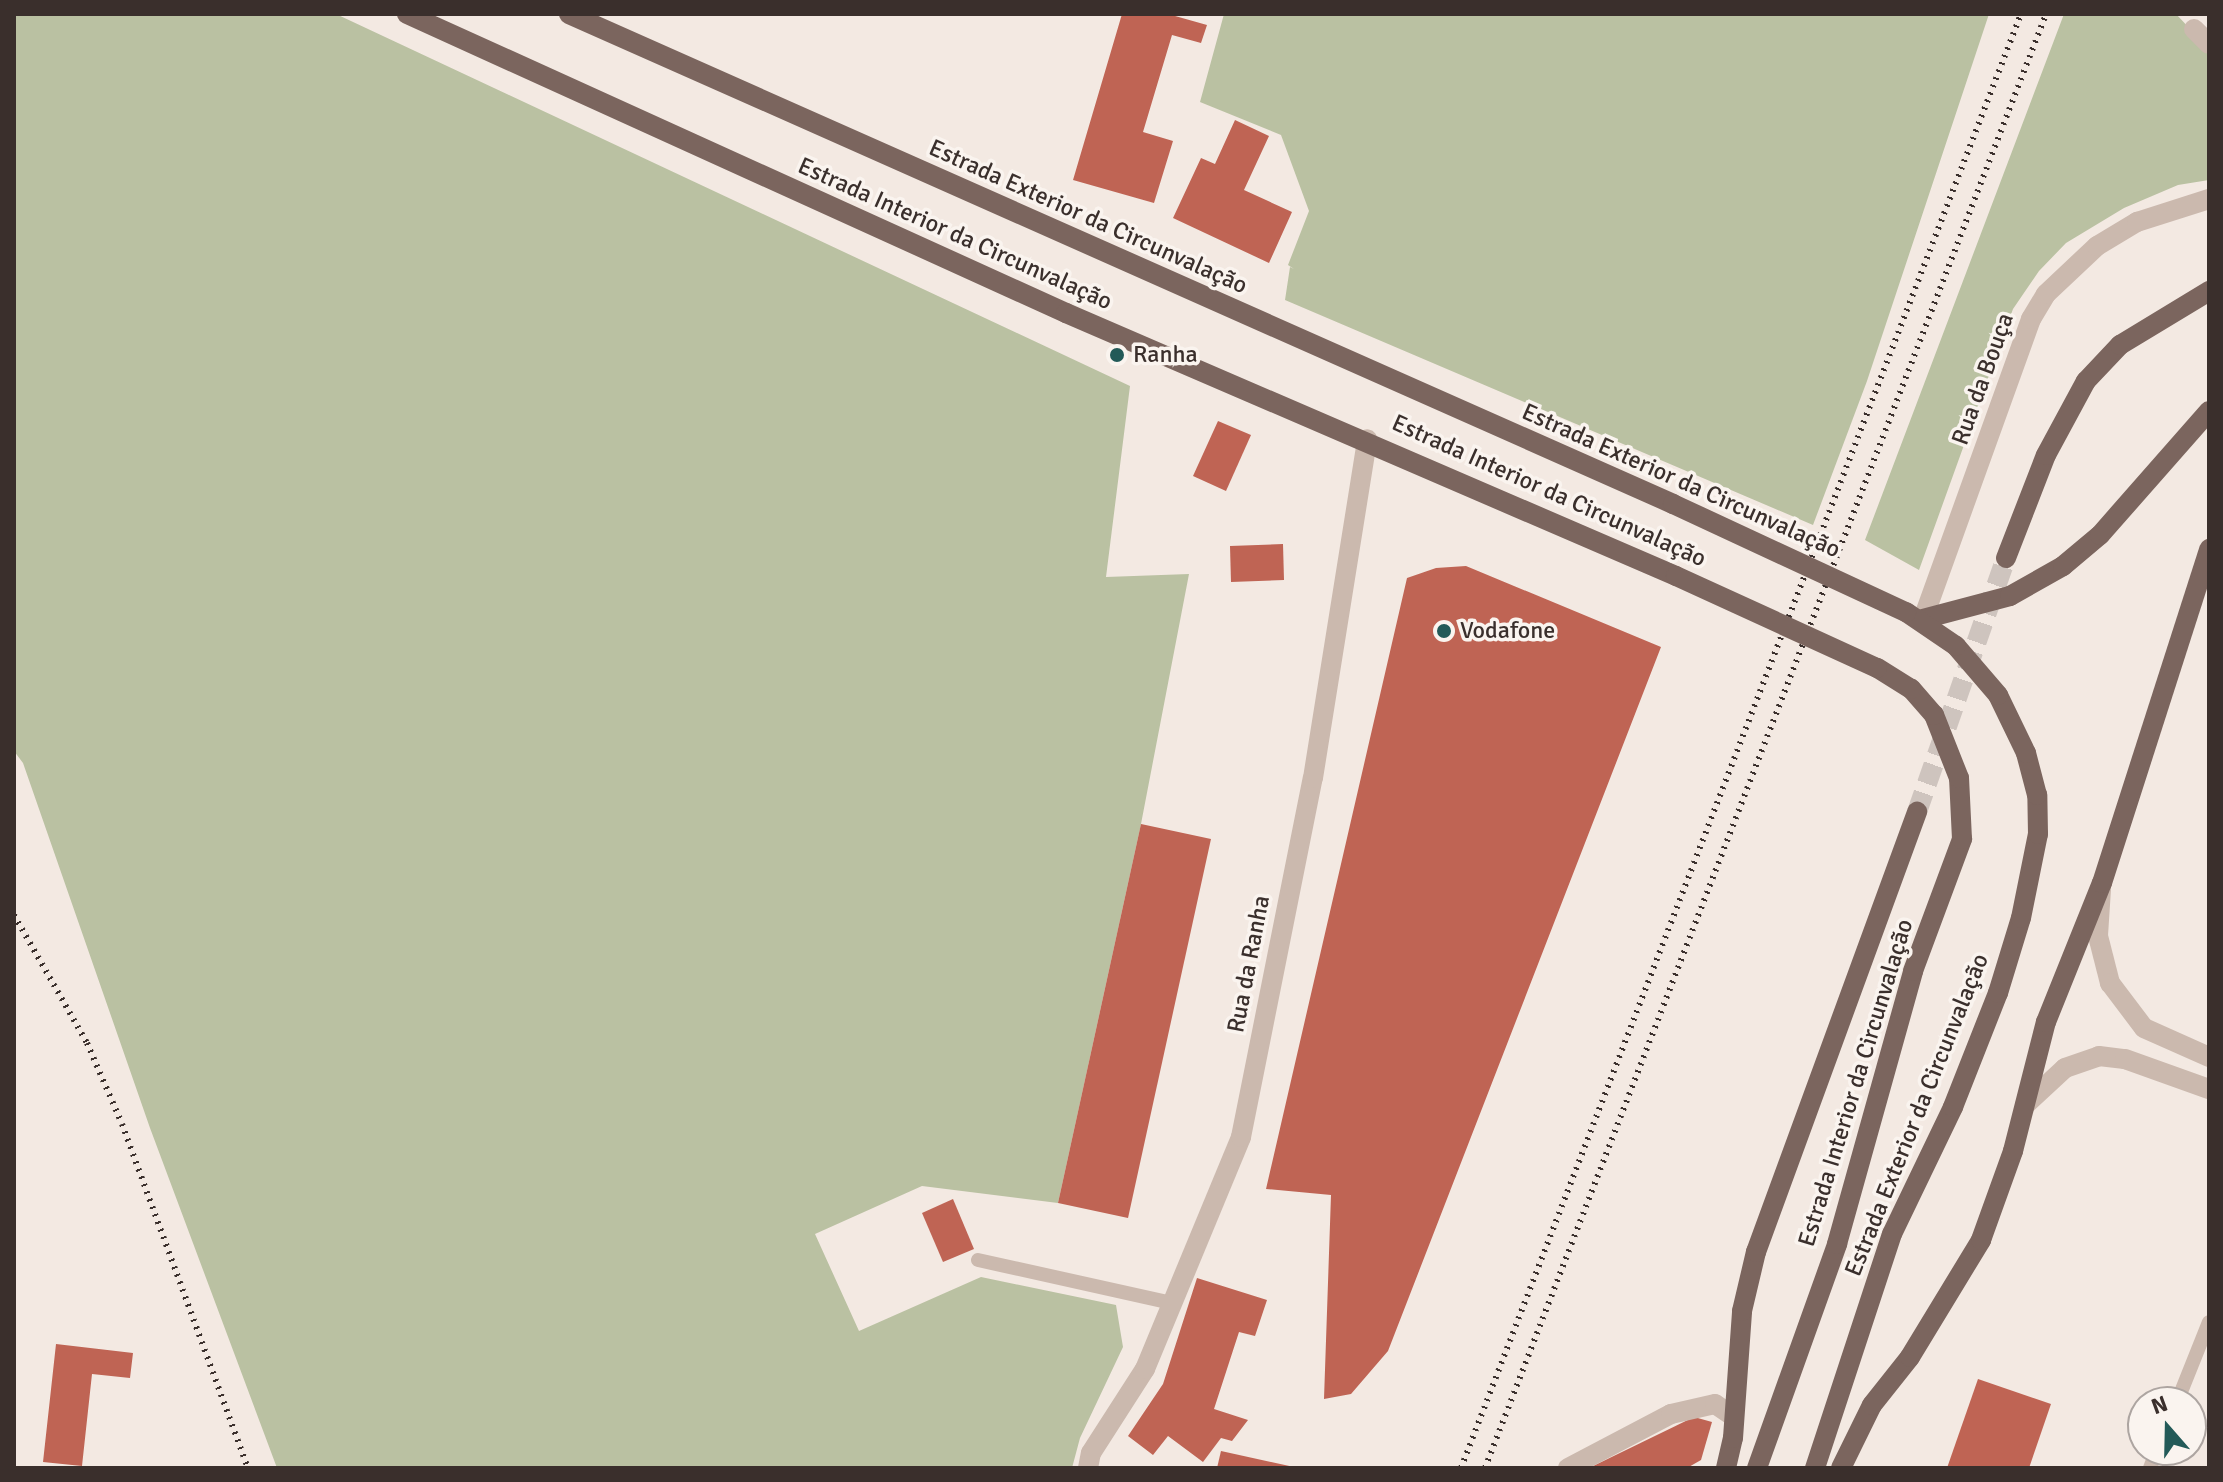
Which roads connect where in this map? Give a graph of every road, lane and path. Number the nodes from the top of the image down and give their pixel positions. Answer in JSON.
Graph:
{"nodes":[{"id":1,"x":407,"y":14,"type":"edge"},
{"id":2,"x":569,"y":14,"type":"edge"},
{"id":3,"x":2194,"y":29,"type":"dead end"},
{"id":4,"x":2209,"y":44,"type":"edge"},
{"id":5,"x":2209,"y":199,"type":"edge"},
{"id":6,"x":2209,"y":291,"type":"edge"},
{"id":7,"x":2209,"y":411,"type":"edge"},
{"id":8,"x":1367,"y":439,"type":"junction"},
{"id":9,"x":2209,"y":549,"type":"edge"},
{"id":10,"x":2006,"y":558,"type":"tunnel mouth"},
{"id":11,"x":1915,"y":615,"type":"junction"},
{"id":12,"x":1917,"y":812,"type":"tunnel mouth"},
{"id":13,"x":2102,"y":883,"type":"junction"},
{"id":14,"x":2209,"y":1057,"type":"edge"},
{"id":15,"x":2209,"y":1089,"type":"edge"},
{"id":16,"x":2025,"y":1105,"type":"junction"},
{"id":17,"x":978,"y":1260,"type":"dead end"},
{"id":18,"x":1172,"y":1303,"type":"junction"},
{"id":19,"x":2209,"y":1322,"type":"edge"},
{"id":20,"x":2183,"y":1386,"type":"edge"},
{"id":21,"x":1734,"y":1417,"type":"junction"},
{"id":22,"x":1088,"y":1468,"type":"edge"},
{"id":23,"x":1568,"y":1468,"type":"edge"},
{"id":24,"x":1726,"y":1468,"type":"edge"},
{"id":25,"x":1757,"y":1468,"type":"edge"},
{"id":26,"x":1815,"y":1468,"type":"edge"},
{"id":27,"x":1841,"y":1468,"type":"edge"}],
"edges":[{"from":1,"to":8,"type":"main road","name":"Estrada Interior da Circunvalação"},
{"from":2,"to":11,"type":"main road","name":"Estrada Exterior da Circunvalação","bridge":true},
{"from":3,"to":4,"type":"street"},
{"from":5,"to":11,"type":"street","name":"Rua da Bouça"},
{"from":6,"to":10,"type":"main road"},
{"from":7,"to":11,"type":"main road"},
{"from":8,"to":18,"type":"street","name":"Rua da Ranha"},
{"from":8,"to":25,"type":"main road","name":"Estrada Interior da Circunvalação","bridge":true},
{"from":9,"to":13,"type":"main road"},
{"from":11,"to":26,"type":"main road","name":"Estrada Exterior da Circunvalação"},
{"from":12,"to":21,"type":"main road"},
{"from":13,"to":14,"type":"street"},
{"from":13,"to":16,"type":"main road"},
{"from":15,"to":16,"type":"street"},
{"from":16,"to":27,"type":"main road"},
{"from":17,"to":18,"type":"lane"},
{"from":18,"to":22,"type":"street","name":"Rua da Ranha"},
{"from":19,"to":20,"type":"lane"},
{"from":21,"to":23,"type":"street"},
{"from":21,"to":24,"type":"main road"}]}
